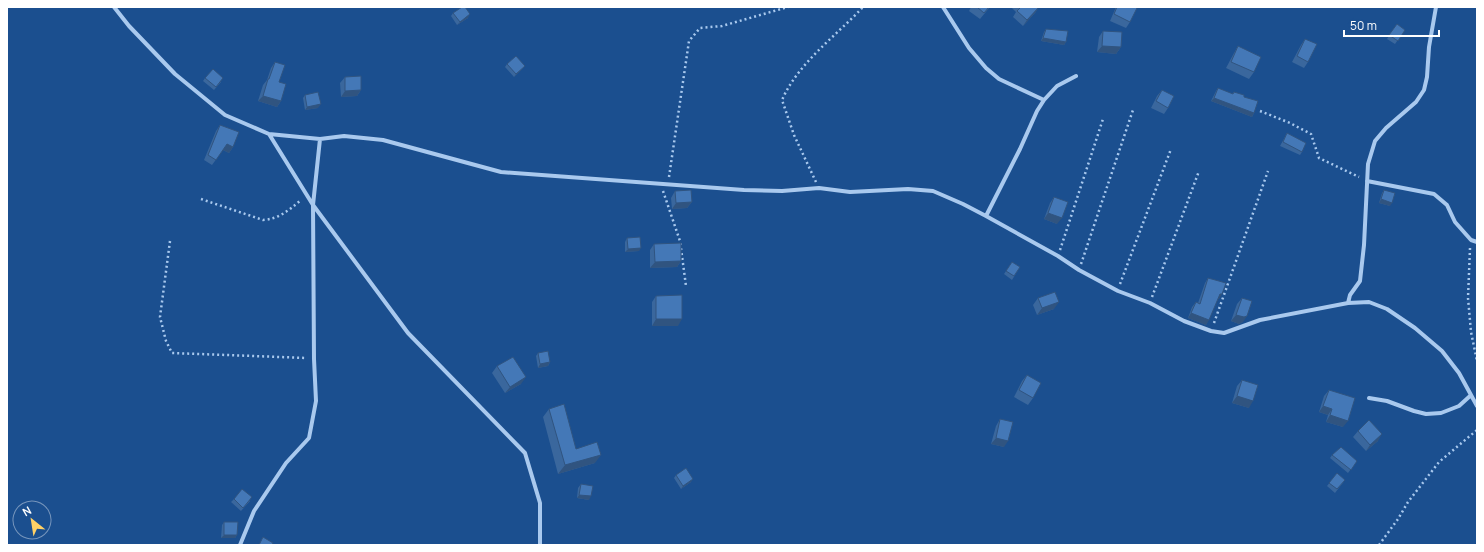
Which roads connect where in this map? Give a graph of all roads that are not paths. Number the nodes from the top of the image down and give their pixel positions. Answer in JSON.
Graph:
{"nodes":[{"id":1,"x":114,"y":7,"type":"edge"},
{"id":2,"x":943,"y":7,"type":"edge"},
{"id":3,"x":1436,"y":7,"type":"edge"},
{"id":4,"x":1076,"y":76,"type":"dead end"},
{"id":5,"x":1044,"y":100,"type":"junction"},
{"id":6,"x":269,"y":134,"type":"junction"},
{"id":7,"x":320,"y":138,"type":"junction"},
{"id":8,"x":1367,"y":181,"type":"junction"},
{"id":9,"x":313,"y":205,"type":"junction"},
{"id":10,"x":986,"y":216,"type":"junction"},
{"id":11,"x":1477,"y":242,"type":"edge"},
{"id":12,"x":1348,"y":302,"type":"junction"},
{"id":13,"x":1470,"y":396,"type":"junction"},
{"id":14,"x":1369,"y":398,"type":"dead end"},
{"id":15,"x":1477,"y":406,"type":"edge"},
{"id":16,"x":240,"y":545,"type":"edge"},
{"id":17,"x":540,"y":545,"type":"edge"}],
"edges":[{"from":1,"to":6,"type":"street"},
{"from":2,"to":5,"type":"street"},
{"from":3,"to":8,"type":"street"},
{"from":4,"to":5,"type":"street"},
{"from":5,"to":10,"type":"street"},
{"from":6,"to":7,"type":"street"},
{"from":6,"to":9,"type":"street"},
{"from":7,"to":9,"type":"street"},
{"from":7,"to":10,"type":"street"},
{"from":8,"to":11,"type":"street"},
{"from":8,"to":12,"type":"street"},
{"from":9,"to":16,"type":"street"},
{"from":9,"to":17,"type":"street"},
{"from":10,"to":12,"type":"street"},
{"from":12,"to":13,"type":"street"},
{"from":13,"to":14,"type":"street"},
{"from":13,"to":15,"type":"street"}]}
